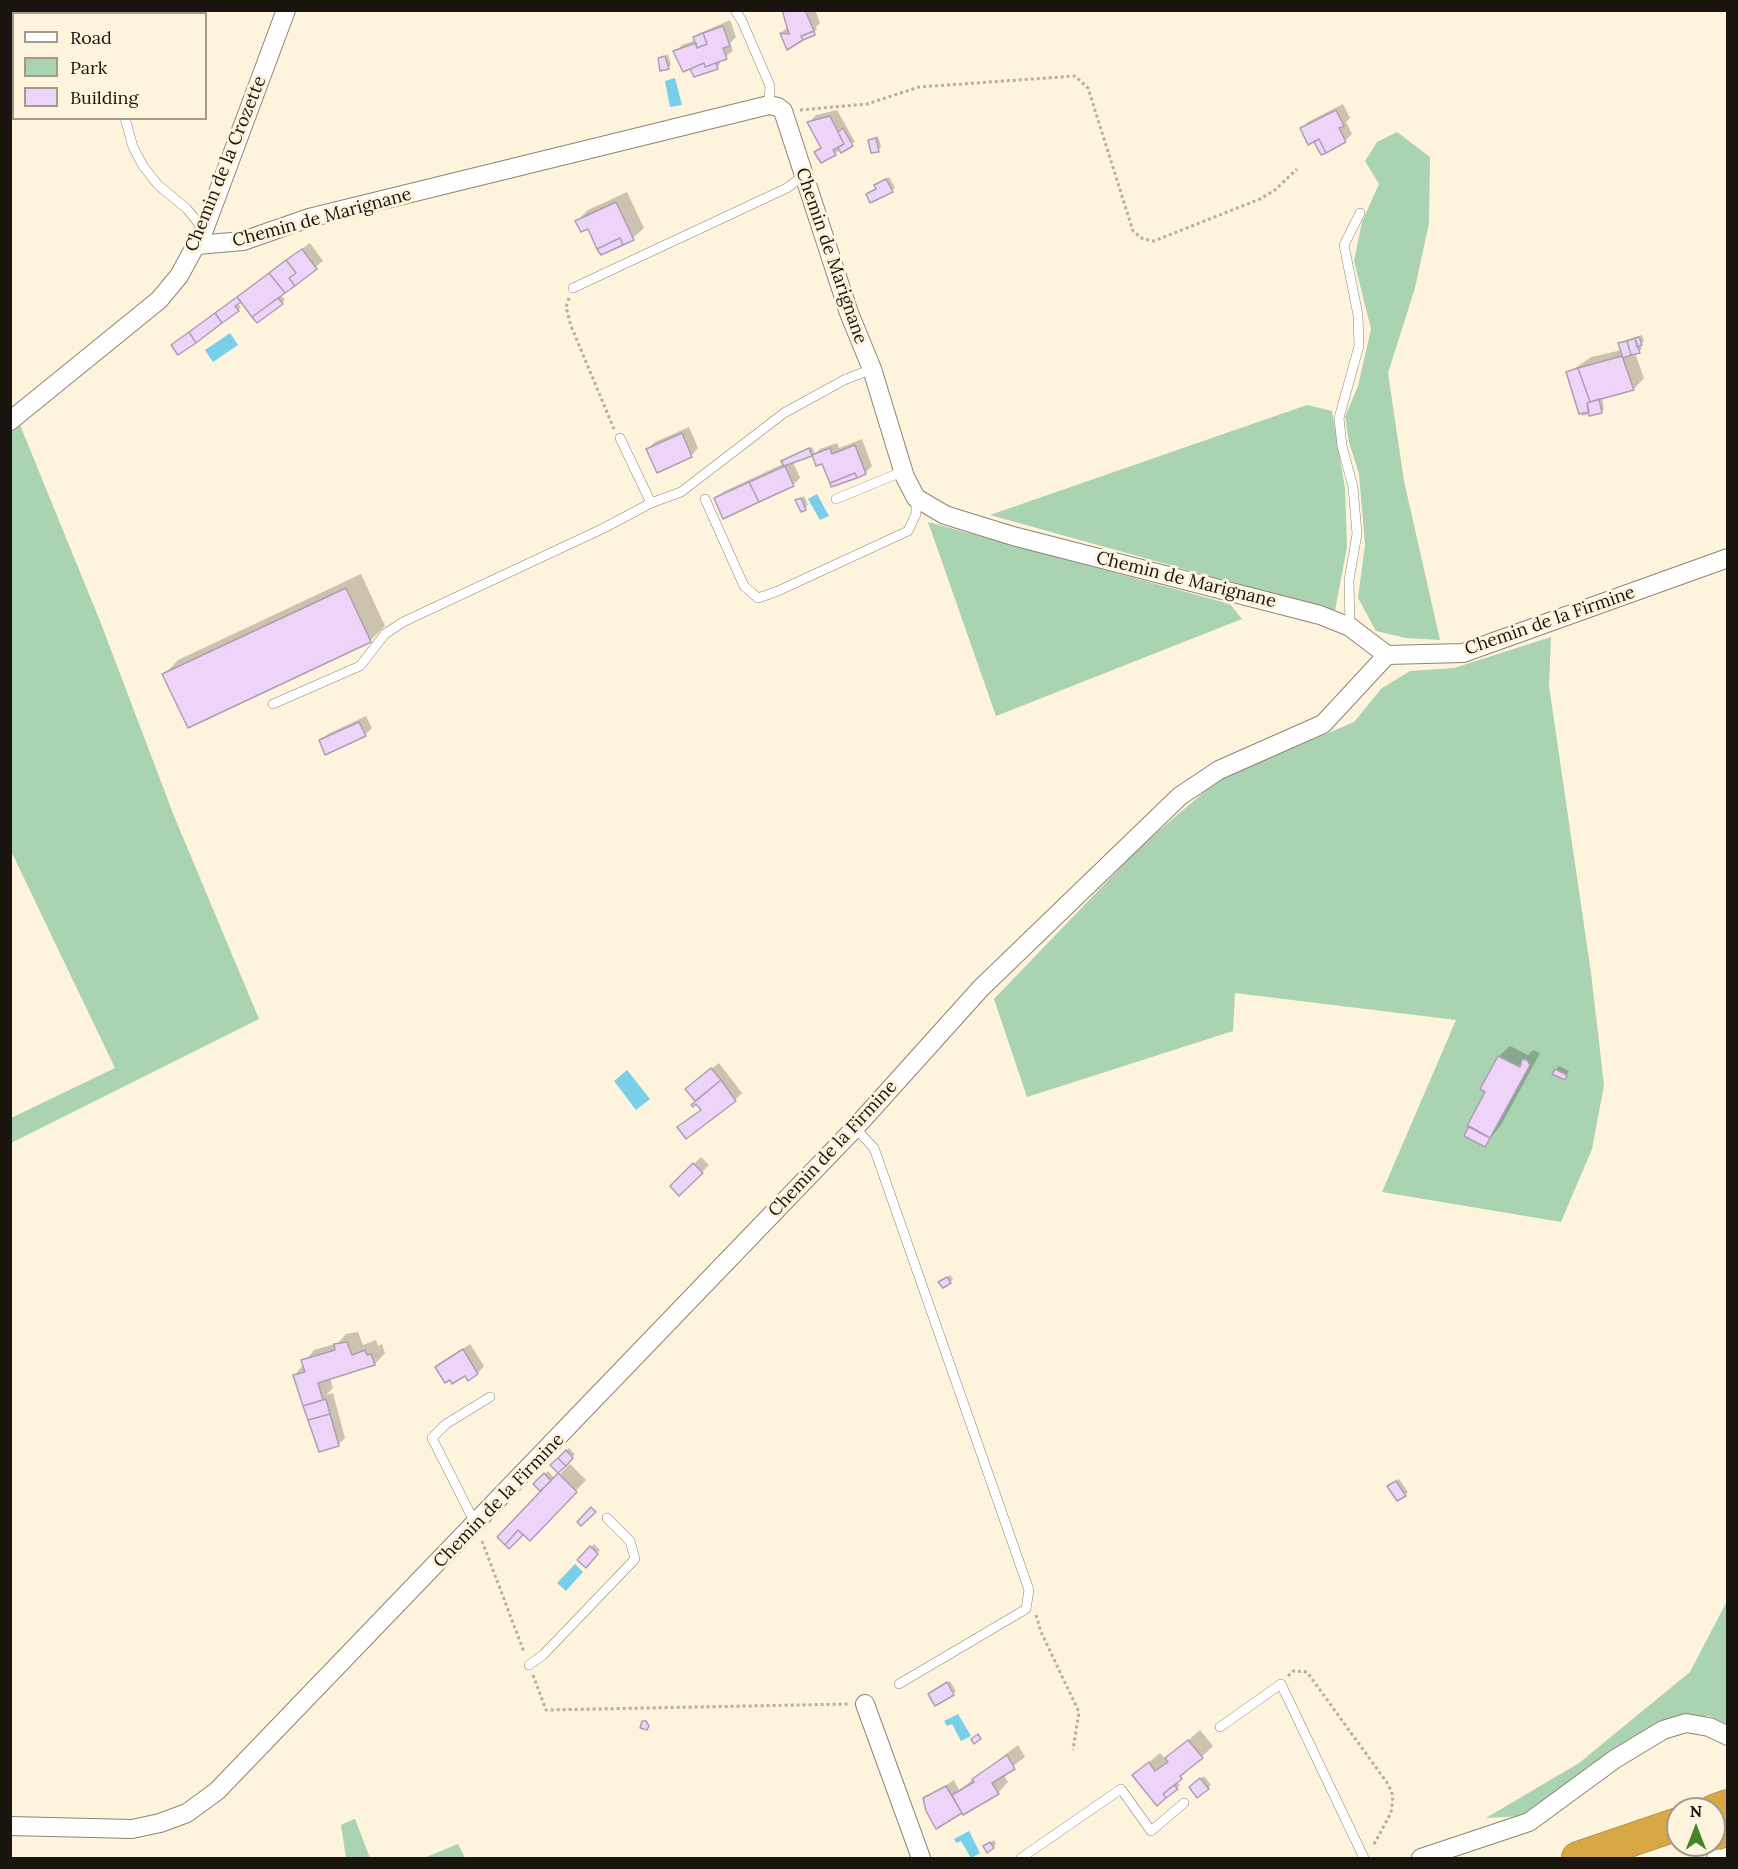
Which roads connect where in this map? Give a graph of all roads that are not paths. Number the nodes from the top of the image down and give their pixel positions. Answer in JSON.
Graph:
{"nodes":[{"id":1,"x":286,"y":10,"type":"edge"},
{"id":2,"x":735,"y":10,"type":"edge"},
{"id":3,"x":776,"y":108,"type":"junction"},
{"id":4,"x":126,"y":120,"type":"edge"},
{"id":5,"x":803,"y":177,"type":"junction"},
{"id":6,"x":1360,"y":213,"type":"dead end"},
{"id":7,"x":201,"y":237,"type":"junction"},
{"id":8,"x":573,"y":288,"type":"road end"},
{"id":9,"x":872,"y":369,"type":"junction"},
{"id":10,"x":10,"y":421,"type":"edge"},
{"id":11,"x":620,"y":438,"type":"road end"},
{"id":12,"x":904,"y":471,"type":"junction"},
{"id":13,"x":916,"y":498,"type":"junction"},
{"id":14,"x":705,"y":499,"type":"dead end"},
{"id":15,"x":836,"y":499,"type":"dead end"},
{"id":16,"x":651,"y":503,"type":"junction"},
{"id":17,"x":1728,"y":558,"type":"edge"},
{"id":18,"x":1350,"y":627,"type":"junction"},
{"id":19,"x":1387,"y":655,"type":"junction"},
{"id":20,"x":273,"y":704,"type":"dead end"},
{"id":21,"x":855,"y":1128,"type":"junction"},
{"id":22,"x":490,"y":1397,"type":"dead end"},
{"id":23,"x":607,"y":1518,"type":"dead end"},
{"id":24,"x":476,"y":1525,"type":"junction"},
{"id":25,"x":529,"y":1665,"type":"road end"},
{"id":26,"x":899,"y":1684,"type":"dead end"},
{"id":27,"x":865,"y":1704,"type":"road end"},
{"id":28,"x":1220,"y":1727,"type":"dead end"},
{"id":29,"x":1728,"y":1736,"type":"edge"},
{"id":30,"x":1184,"y":1803,"type":"dead end"},
{"id":31,"x":10,"y":1827,"type":"edge"},
{"id":32,"x":1666,"y":1828,"type":"edge"},
{"id":33,"x":1728,"y":1828,"type":"edge"},
{"id":34,"x":1666,"y":1851,"type":"edge"},
{"id":35,"x":1368,"y":1855,"type":"edge"},
{"id":36,"x":921,"y":1858,"type":"edge"},
{"id":37,"x":1022,"y":1858,"type":"edge"},
{"id":38,"x":1421,"y":1858,"type":"edge"},
{"id":39,"x":1578,"y":1858,"type":"edge"},
{"id":40,"x":1647,"y":1858,"type":"edge"},
{"id":41,"x":1716,"y":1858,"type":"edge"}],
"edges":[{"from":1,"to":7,"type":"street","name":"Chemin de la Crozette"},
{"from":2,"to":3,"type":"lane"},
{"from":3,"to":5,"type":"street","name":"Chemin de Marignane"},
{"from":3,"to":7,"type":"street","name":"Chemin de Marignane"},
{"from":4,"to":7,"type":"lane"},
{"from":5,"to":8,"type":"lane"},
{"from":5,"to":9,"type":"street","name":"Chemin de Marignane"},
{"from":6,"to":18,"type":"lane"},
{"from":7,"to":10,"type":"street","name":"Chemin de la Crozette"},
{"from":9,"to":12,"type":"street","name":"Chemin de Marignane"},
{"from":9,"to":16,"type":"lane"},
{"from":11,"to":16,"type":"lane"},
{"from":12,"to":13,"type":"street","name":"Chemin de Marignane"},
{"from":12,"to":15,"type":"lane"},
{"from":13,"to":14,"type":"lane"},
{"from":13,"to":18,"type":"street","name":"Chemin de Marignane"},
{"from":16,"to":20,"type":"lane"},
{"from":17,"to":19,"type":"street","name":"Chemin de la Firmine"},
{"from":18,"to":19,"type":"street","name":"Chemin de Marignane"},
{"from":19,"to":21,"type":"street","name":"Chemin de la Firmine"},
{"from":21,"to":24,"type":"street","name":"Chemin de la Firmine"},
{"from":21,"to":26,"type":"lane"},
{"from":22,"to":24,"type":"lane"},
{"from":23,"to":25,"type":"lane"},
{"from":24,"to":31,"type":"street","name":"Chemin de la Firmine"},
{"from":27,"to":36,"type":"street"},
{"from":28,"to":35,"type":"lane"},
{"from":29,"to":38,"type":"street"},
{"from":30,"to":37,"type":"lane"},
{"from":32,"to":39,"type":"highway"},
{"from":33,"to":41,"type":"street"},
{"from":34,"to":40,"type":"highway"}]}
